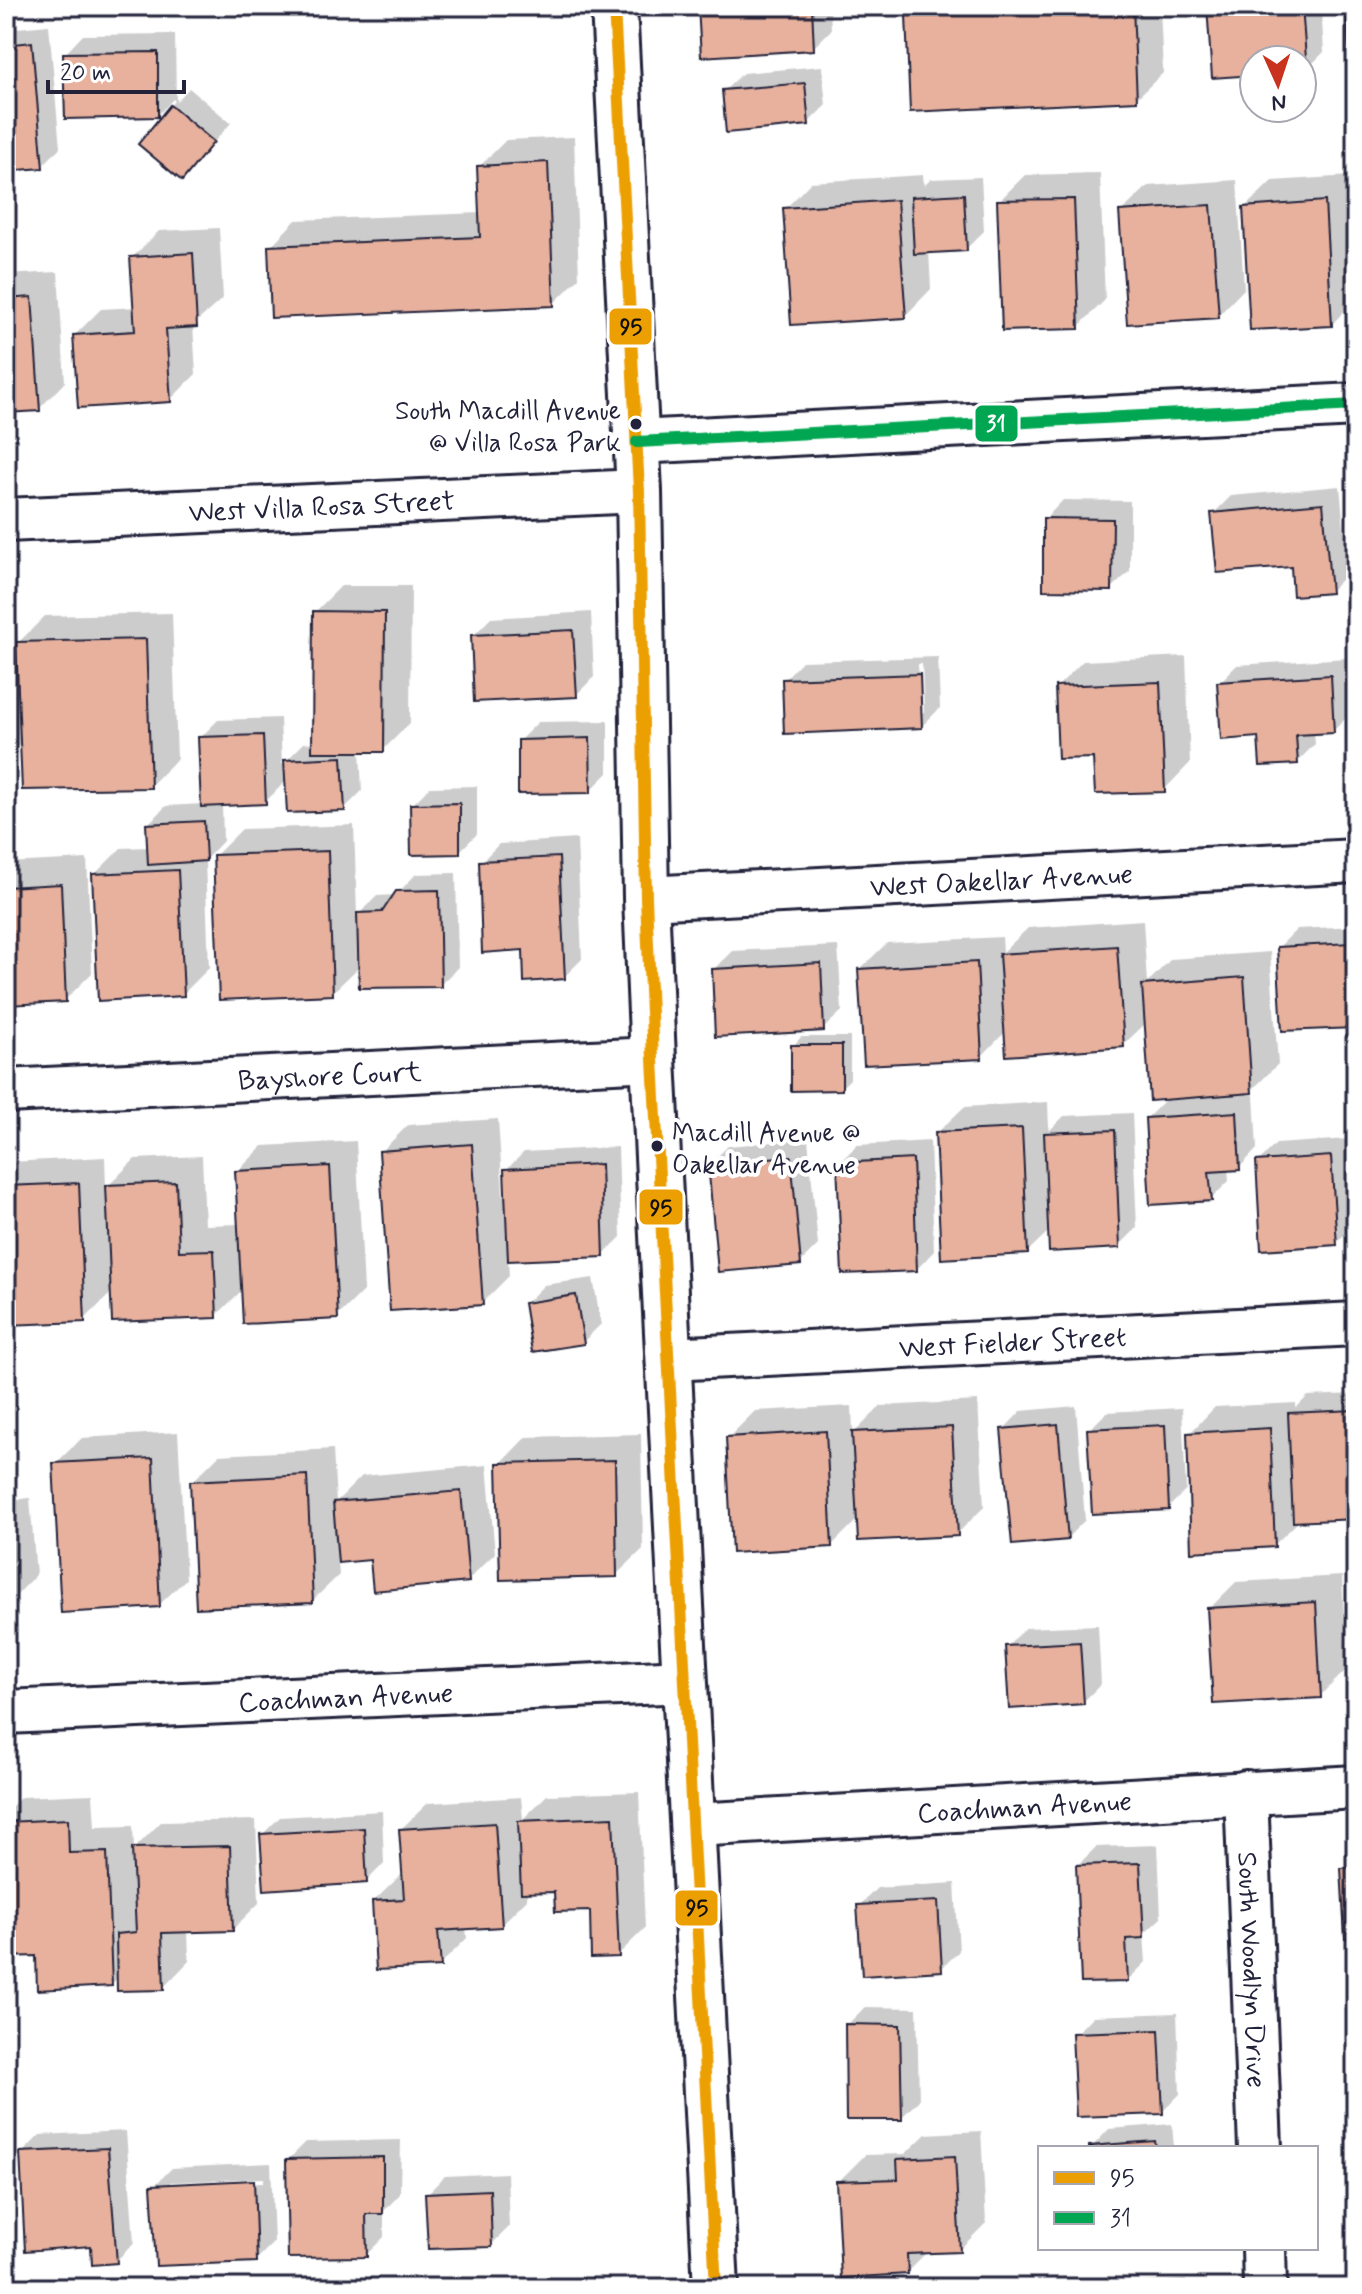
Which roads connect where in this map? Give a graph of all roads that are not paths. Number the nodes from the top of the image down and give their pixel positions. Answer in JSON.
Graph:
{"nodes":[{"id":1,"x":614,"y":6,"type":"edge"},
{"id":2,"x":1356,"y":405,"type":"edge"},
{"id":3,"x":637,"y":442,"type":"junction"},
{"id":4,"x":639,"y":491,"type":"junction"},
{"id":5,"x":6,"y":520,"type":"edge"},
{"id":6,"x":1356,"y":861,"type":"edge"},
{"id":7,"x":646,"y":898,"type":"junction"},
{"id":8,"x":653,"y":1059,"type":"junction"},
{"id":9,"x":6,"y":1091,"type":"edge"},
{"id":10,"x":1356,"y":1324,"type":"edge"},
{"id":11,"x":669,"y":1359,"type":"junction"},
{"id":12,"x":685,"y":1681,"type":"junction"},
{"id":13,"x":6,"y":1712,"type":"edge"},
{"id":14,"x":1356,"y":1787,"type":"edge"},
{"id":15,"x":1246,"y":1792,"type":"junction"},
{"id":16,"x":693,"y":1825,"type":"junction"},
{"id":17,"x":1260,"y":2146,"type":"edge"},
{"id":18,"x":1264,"y":2250,"type":"edge"},
{"id":19,"x":716,"y":2288,"type":"edge"},
{"id":20,"x":1265,"y":2288,"type":"edge"}],
"edges":[{"from":1,"to":3,"type":"street"},
{"from":2,"to":3,"type":"street"},
{"from":3,"to":4,"type":"street"},
{"from":4,"to":5,"type":"street","name":"West Villa Rosa Street"},
{"from":4,"to":7,"type":"street"},
{"from":6,"to":7,"type":"street","name":"West Oakellar Avenue"},
{"from":7,"to":8,"type":"street"},
{"from":8,"to":9,"type":"street","name":"Bayshore Court"},
{"from":8,"to":11,"type":"street"},
{"from":10,"to":11,"type":"street","name":"West Fielder Street"},
{"from":11,"to":12,"type":"street"},
{"from":12,"to":13,"type":"street","name":"Coachman Avenue"},
{"from":12,"to":16,"type":"street"},
{"from":14,"to":15,"type":"street","name":"Coachman Avenue"},
{"from":15,"to":16,"type":"street","name":"Coachman Avenue"},
{"from":15,"to":17,"type":"street","name":"South Woodlyn Drive"},
{"from":16,"to":19,"type":"street"},
{"from":18,"to":20,"type":"street"}]}
